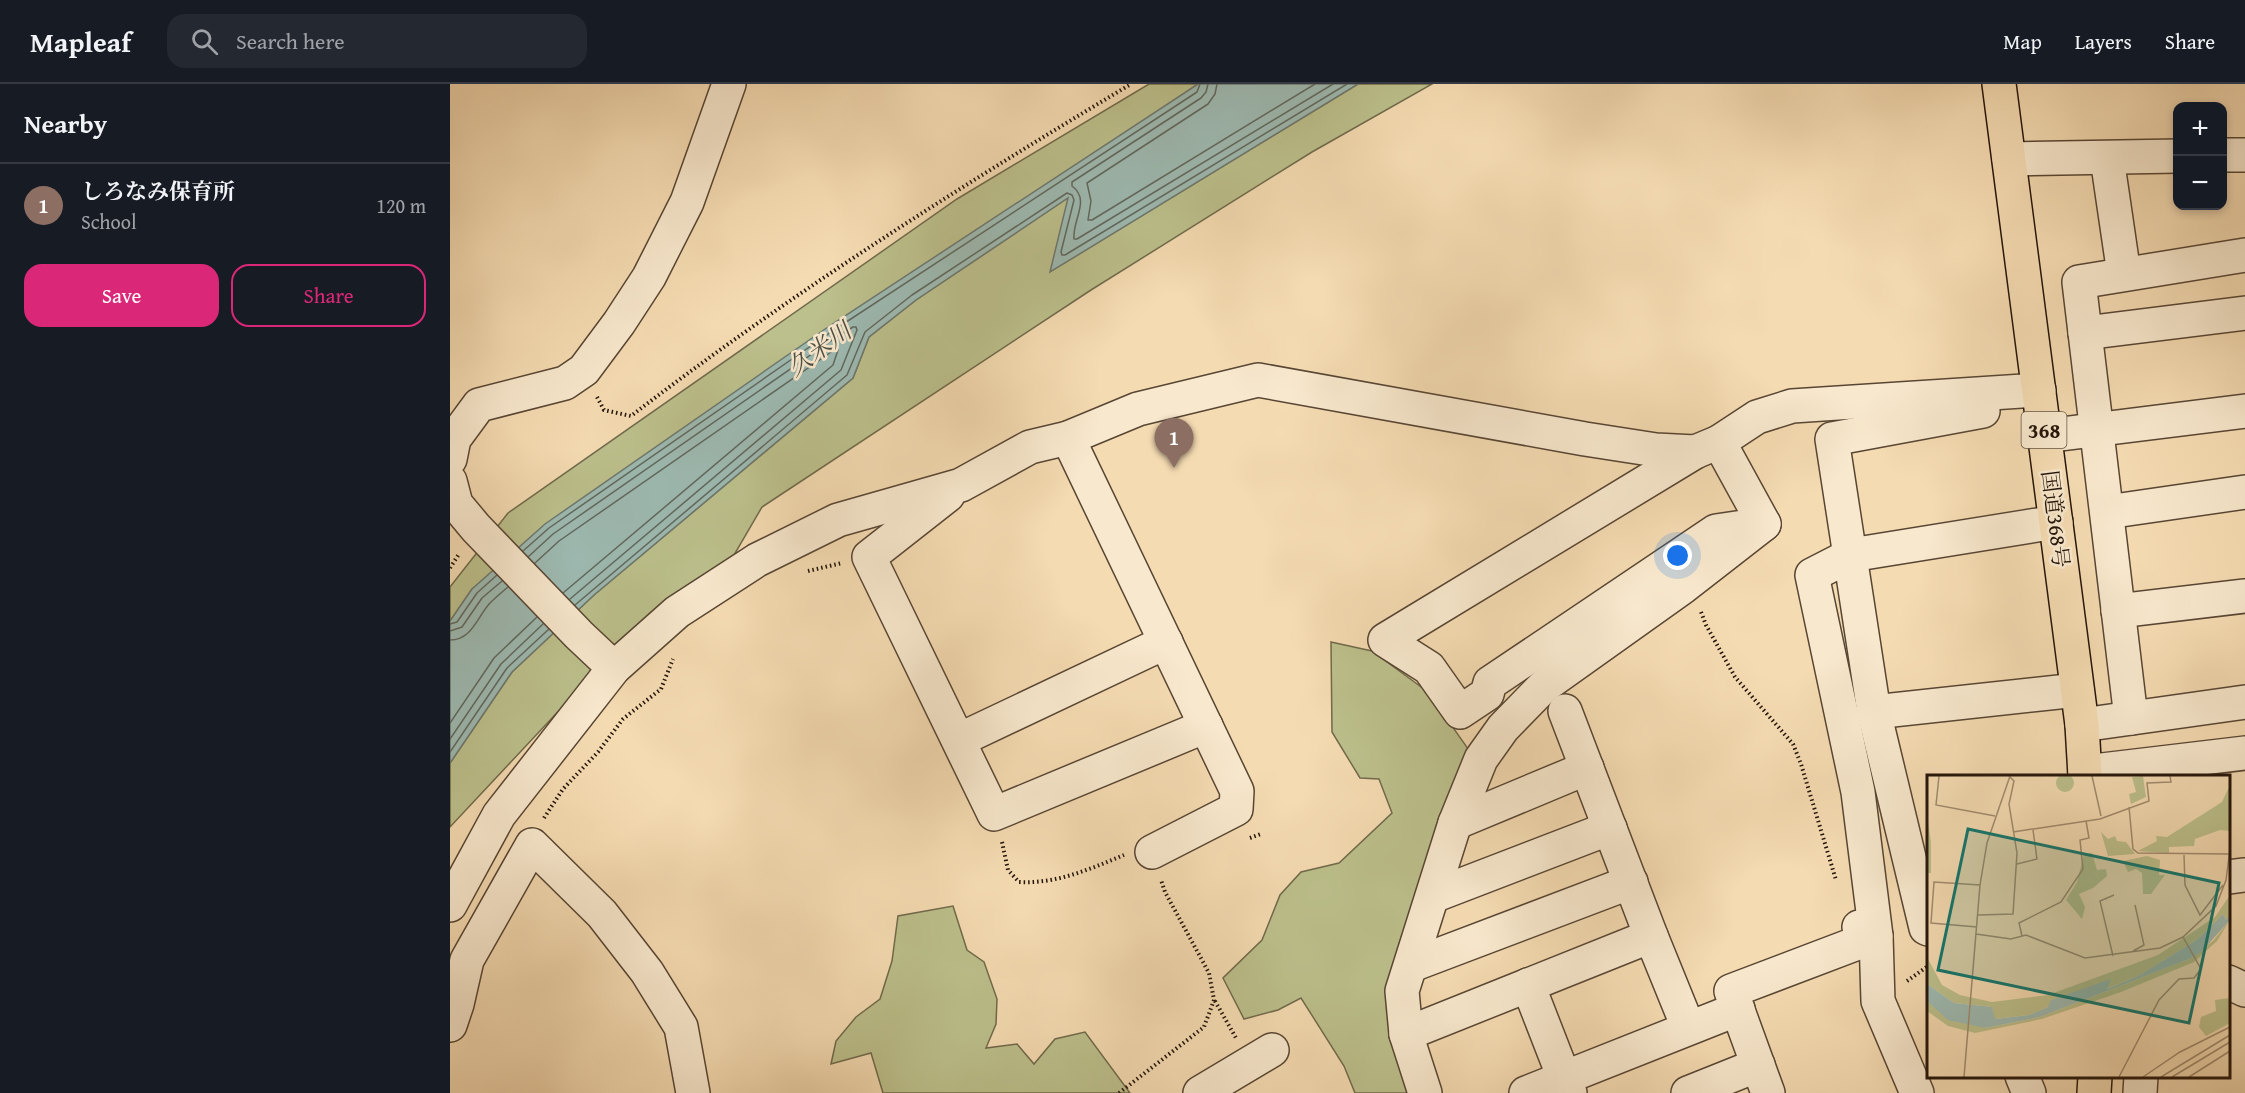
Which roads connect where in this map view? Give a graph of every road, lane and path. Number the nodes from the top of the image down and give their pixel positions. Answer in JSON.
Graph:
{"nodes":[{"id":1,"x":729,"y":84,"type":"edge"},
{"id":2,"x":1131,"y":84,"type":"edge"},
{"id":3,"x":1999,"y":84,"type":"edge"},
{"id":4,"x":2227,"y":155,"type":"edge"},
{"id":5,"x":2245,"y":155,"type":"edge"},
{"id":6,"x":2173,"y":156,"type":"edge"},
{"id":7,"x":2107,"y":158,"type":"junction"},
{"id":8,"x":2009,"y":159,"type":"junction"},
{"id":9,"x":2245,"y":255,"type":"edge"},
{"id":10,"x":2124,"y":274,"type":"junction"},
{"id":11,"x":2245,"y":313,"type":"edge"},
{"id":12,"x":2085,"y":333,"type":"junction"},
{"id":13,"x":584,"y":370,"type":"junction"},
{"id":14,"x":2039,"y":390,"type":"junction"},
{"id":15,"x":1992,"y":393,"type":"junction"},
{"id":16,"x":2245,"y":411,"type":"edge"},
{"id":17,"x":2097,"y":429,"type":"junction"},
{"id":18,"x":2045,"y":436,"type":"junction"},
{"id":19,"x":1068,"y":438,"type":"junction"},
{"id":20,"x":1707,"y":447,"type":"junction"},
{"id":21,"x":450,"y":459,"type":"edge"},
{"id":22,"x":450,"y":481,"type":"edge"},
{"id":23,"x":961,"y":485,"type":"junction"},
{"id":24,"x":2245,"y":492,"type":"edge"},
{"id":25,"x":2107,"y":512,"type":"junction"},
{"id":26,"x":2056,"y":522,"type":"junction"},
{"id":27,"x":1764,"y":524,"type":"junction"},
{"id":28,"x":1851,"y":555,"type":"junction"},
{"id":29,"x":869,"y":557,"type":"junction"},
{"id":30,"x":804,"y":572,"type":"dead end"},
{"id":31,"x":2245,"y":596,"type":"edge"},
{"id":32,"x":1700,"y":610,"type":"dead end"},
{"id":33,"x":2118,"y":611,"type":"junction"},
{"id":34,"x":1166,"y":642,"type":"junction"},
{"id":35,"x":674,"y":657,"type":"dead end"},
{"id":36,"x":614,"y":668,"type":"junction"},
{"id":37,"x":2077,"y":690,"type":"junction"},
{"id":38,"x":2245,"y":702,"type":"edge"},
{"id":39,"x":1565,"y":711,"type":"dead end"},
{"id":40,"x":1874,"y":712,"type":"junction"},
{"id":41,"x":2131,"y":718,"type":"junction"},
{"id":42,"x":2082,"y":725,"type":"junction"},
{"id":43,"x":1206,"y":726,"type":"junction"},
{"id":44,"x":959,"y":740,"type":"junction"},
{"id":45,"x":2245,"y":753,"type":"edge"},
{"id":46,"x":1587,"y":768,"type":"junction"},
{"id":47,"x":2085,"y":774,"type":"edge"},
{"id":48,"x":994,"y":814,"type":"junction"},
{"id":49,"x":1915,"y":820,"type":"edge"},
{"id":50,"x":1455,"y":823,"type":"junction"},
{"id":51,"x":1610,"y":828,"type":"junction"},
{"id":52,"x":532,"y":845,"type":"junction"},
{"id":53,"x":1152,"y":852,"type":"junction"},
{"id":54,"x":2245,"y":875,"type":"edge"},
{"id":55,"x":2230,"y":877,"type":"edge"},
{"id":56,"x":1631,"y":882,"type":"junction"},
{"id":57,"x":1838,"y":885,"type":"dead end"},
{"id":58,"x":1433,"y":896,"type":"junction"},
{"id":59,"x":450,"y":905,"type":"edge"},
{"id":60,"x":1927,"y":928,"type":"edge"},
{"id":61,"x":1867,"y":931,"type":"junction"},
{"id":62,"x":1651,"y":936,"type":"junction"},
{"id":63,"x":1412,"y":965,"type":"junction"},
{"id":64,"x":2230,"y":982,"type":"edge"},
{"id":65,"x":1528,"y":985,"type":"junction"},
{"id":66,"x":2245,"y":990,"type":"edge"},
{"id":67,"x":1214,"y":1000,"type":"junction"},
{"id":68,"x":1738,"y":1009,"type":"junction"},
{"id":69,"x":450,"y":1025,"type":"edge"},
{"id":70,"x":1688,"y":1028,"type":"junction"},
{"id":71,"x":1406,"y":1034,"type":"junction"},
{"id":72,"x":1234,"y":1036,"type":"dead end"},
{"id":73,"x":1272,"y":1050,"type":"dead end"},
{"id":74,"x":2022,"y":1078,"type":"edge"},
{"id":75,"x":2095,"y":1078,"type":"edge"},
{"id":76,"x":2141,"y":1078,"type":"edge"},
{"id":77,"x":1763,"y":1079,"type":"edge"},
{"id":78,"x":1567,"y":1085,"type":"edge"},
{"id":79,"x":693,"y":1093,"type":"edge"},
{"id":80,"x":1119,"y":1093,"type":"edge"},
{"id":81,"x":1200,"y":1093,"type":"edge"},
{"id":82,"x":1425,"y":1093,"type":"edge"},
{"id":83,"x":1526,"y":1093,"type":"edge"},
{"id":84,"x":1688,"y":1093,"type":"edge"},
{"id":85,"x":1917,"y":1093,"type":"edge"},
{"id":86,"x":2029,"y":1093,"type":"edge"},
{"id":87,"x":2094,"y":1093,"type":"edge"},
{"id":88,"x":2140,"y":1093,"type":"edge"}],
"edges":[{"from":1,"to":13,"type":"street"},
{"from":2,"to":13,"type":"path"},
{"from":3,"to":8,"type":"highway","name":"国道368号","number":"368"},
{"from":4,"to":5,"type":"street"},
{"from":6,"to":7,"type":"street"},
{"from":7,"to":8,"type":"street"},
{"from":7,"to":10,"type":"street"},
{"from":8,"to":14,"type":"highway","name":"国道368号","number":"368"},
{"from":9,"to":10,"type":"street"},
{"from":10,"to":12,"type":"street"},
{"from":11,"to":12,"type":"street"},
{"from":12,"to":17,"type":"street"},
{"from":13,"to":21,"type":"street"},
{"from":14,"to":15,"type":"street"},
{"from":14,"to":18,"type":"highway","name":"国道368号","number":"368"},
{"from":15,"to":20,"type":"street"},
{"from":15,"to":28,"type":"street"},
{"from":16,"to":17,"type":"street"},
{"from":17,"to":18,"type":"street"},
{"from":17,"to":25,"type":"street"},
{"from":18,"to":26,"type":"highway","name":"国道368号","number":"368"},
{"from":19,"to":20,"type":"street"},
{"from":19,"to":23,"type":"street"},
{"from":19,"to":34,"type":"street"},
{"from":20,"to":27,"type":"street"},
{"from":20,"to":27,"type":"street"},
{"from":22,"to":36,"type":"street"},
{"from":23,"to":29,"type":"street"},
{"from":23,"to":36,"type":"street"},
{"from":24,"to":25,"type":"street"},
{"from":25,"to":33,"type":"street"},
{"from":26,"to":28,"type":"street"},
{"from":26,"to":37,"type":"highway","name":"国道368号","number":"368"},
{"from":27,"to":50,"type":"street"},
{"from":28,"to":40,"type":"street"},
{"from":28,"to":61,"type":"street"},
{"from":29,"to":30,"type":"path"},
{"from":29,"to":44,"type":"street"},
{"from":31,"to":33,"type":"street"},
{"from":32,"to":57,"type":"path"},
{"from":33,"to":41,"type":"street"},
{"from":34,"to":43,"type":"street"},
{"from":34,"to":44,"type":"street"},
{"from":35,"to":52,"type":"path"},
{"from":36,"to":59,"type":"street"},
{"from":37,"to":40,"type":"street"},
{"from":37,"to":42,"type":"highway","name":"国道368号","number":"368"},
{"from":38,"to":41,"type":"street"},
{"from":39,"to":46,"type":"street"},
{"from":40,"to":49,"type":"street"},
{"from":41,"to":42,"type":"street"},
{"from":42,"to":47,"type":"highway","name":"国道368号","number":"368"},
{"from":43,"to":48,"type":"street"},
{"from":43,"to":53,"type":"street"},
{"from":44,"to":48,"type":"street"},
{"from":45,"to":47,"type":"street"},
{"from":46,"to":50,"type":"street"},
{"from":46,"to":51,"type":"street"},
{"from":48,"to":53,"type":"path"},
{"from":49,"to":60,"type":"street"},
{"from":50,"to":58,"type":"street"},
{"from":51,"to":56,"type":"street"},
{"from":51,"to":58,"type":"street"},
{"from":52,"to":69,"type":"street"},
{"from":52,"to":79,"type":"street"},
{"from":53,"to":67,"type":"path"},
{"from":54,"to":55,"type":"street"},
{"from":56,"to":62,"type":"street"},
{"from":56,"to":63,"type":"street"},
{"from":58,"to":63,"type":"street"},
{"from":61,"to":68,"type":"street"},
{"from":61,"to":85,"type":"street"},
{"from":62,"to":65,"type":"street"},
{"from":62,"to":70,"type":"street"},
{"from":63,"to":71,"type":"street"},
{"from":64,"to":66,"type":"street"},
{"from":65,"to":71,"type":"street"},
{"from":65,"to":78,"type":"street"},
{"from":67,"to":72,"type":"path"},
{"from":67,"to":80,"type":"path"},
{"from":68,"to":70,"type":"street"},
{"from":68,"to":77,"type":"street"},
{"from":70,"to":78,"type":"street"},
{"from":71,"to":82,"type":"street"},
{"from":73,"to":81,"type":"street"},
{"from":74,"to":86,"type":"street"},
{"from":75,"to":87,"type":"highway"},
{"from":76,"to":88,"type":"street"},
{"from":77,"to":84,"type":"street"},
{"from":78,"to":83,"type":"street"}]}
